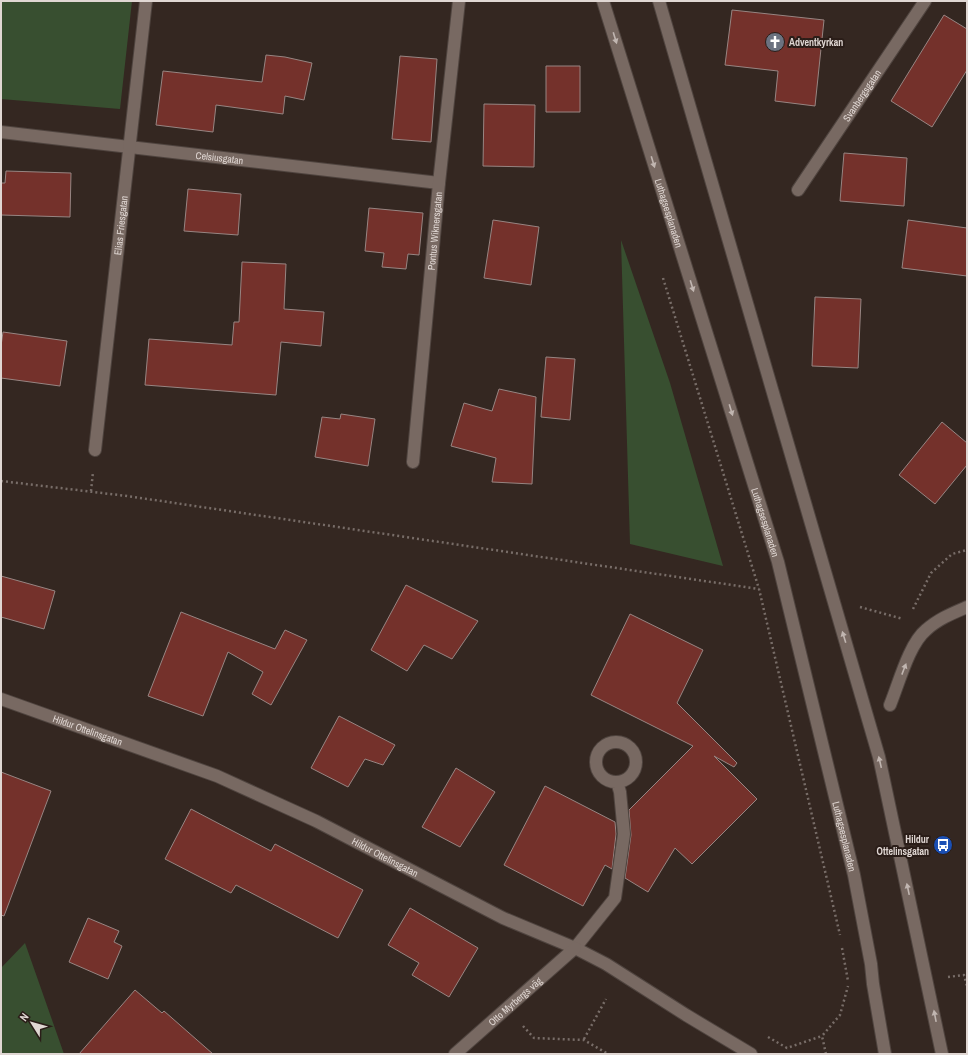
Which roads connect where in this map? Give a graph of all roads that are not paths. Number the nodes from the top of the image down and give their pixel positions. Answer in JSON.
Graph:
{"nodes":[{"id":1,"x":146,"y":1,"type":"edge"},
{"id":2,"x":459,"y":1,"type":"edge"},
{"id":3,"x":603,"y":1,"type":"edge"},
{"id":4,"x":659,"y":1,"type":"edge"},
{"id":5,"x":925,"y":1,"type":"edge"},
{"id":6,"x":1,"y":132,"type":"edge"},
{"id":7,"x":130,"y":148,"type":"junction"},
{"id":8,"x":439,"y":183,"type":"junction"},
{"id":9,"x":798,"y":190,"type":"dead end"},
{"id":10,"x":95,"y":450,"type":"dead end"},
{"id":11,"x":413,"y":462,"type":"dead end"},
{"id":12,"x":967,"y":607,"type":"edge"},
{"id":13,"x":1,"y":699,"type":"edge"},
{"id":14,"x":890,"y":705,"type":"dead end"},
{"id":15,"x":617,"y":782,"type":"dead end"},
{"id":16,"x":575,"y":948,"type":"junction"},
{"id":17,"x":455,"y":1054,"type":"edge"},
{"id":18,"x":751,"y":1054,"type":"edge"},
{"id":19,"x":885,"y":1054,"type":"edge"},
{"id":20,"x":942,"y":1054,"type":"edge"}],
"edges":[{"from":1,"to":7,"type":"street","name":"Elias Friesgatan"},
{"from":2,"to":8,"type":"street","name":"Pontus Wiknersgatan"},
{"from":3,"to":19,"type":"street","name":"Luthagsesplanaden","one_way":true},
{"from":20,"to":4,"type":"street","one_way":true},
{"from":5,"to":9,"type":"street","name":"Svanbergsgatan"},
{"from":6,"to":7,"type":"street","name":"Celsiusgatan"},
{"from":7,"to":8,"type":"street","name":"Celsiusgatan"},
{"from":7,"to":10,"type":"street","name":"Elias Friesgatan"},
{"from":8,"to":11,"type":"street","name":"Pontus Wiknersgatan"},
{"from":14,"to":12,"type":"street","one_way":true},
{"from":13,"to":16,"type":"street","name":"Hildur Ottelinsgatan"},
{"from":15,"to":16,"type":"street","name":"Otto Myrbergs väg"},
{"from":16,"to":17,"type":"street","name":"Otto Myrbergs väg"},
{"from":16,"to":18,"type":"street","name":"Hildur Ottelinsgatan"}]}
